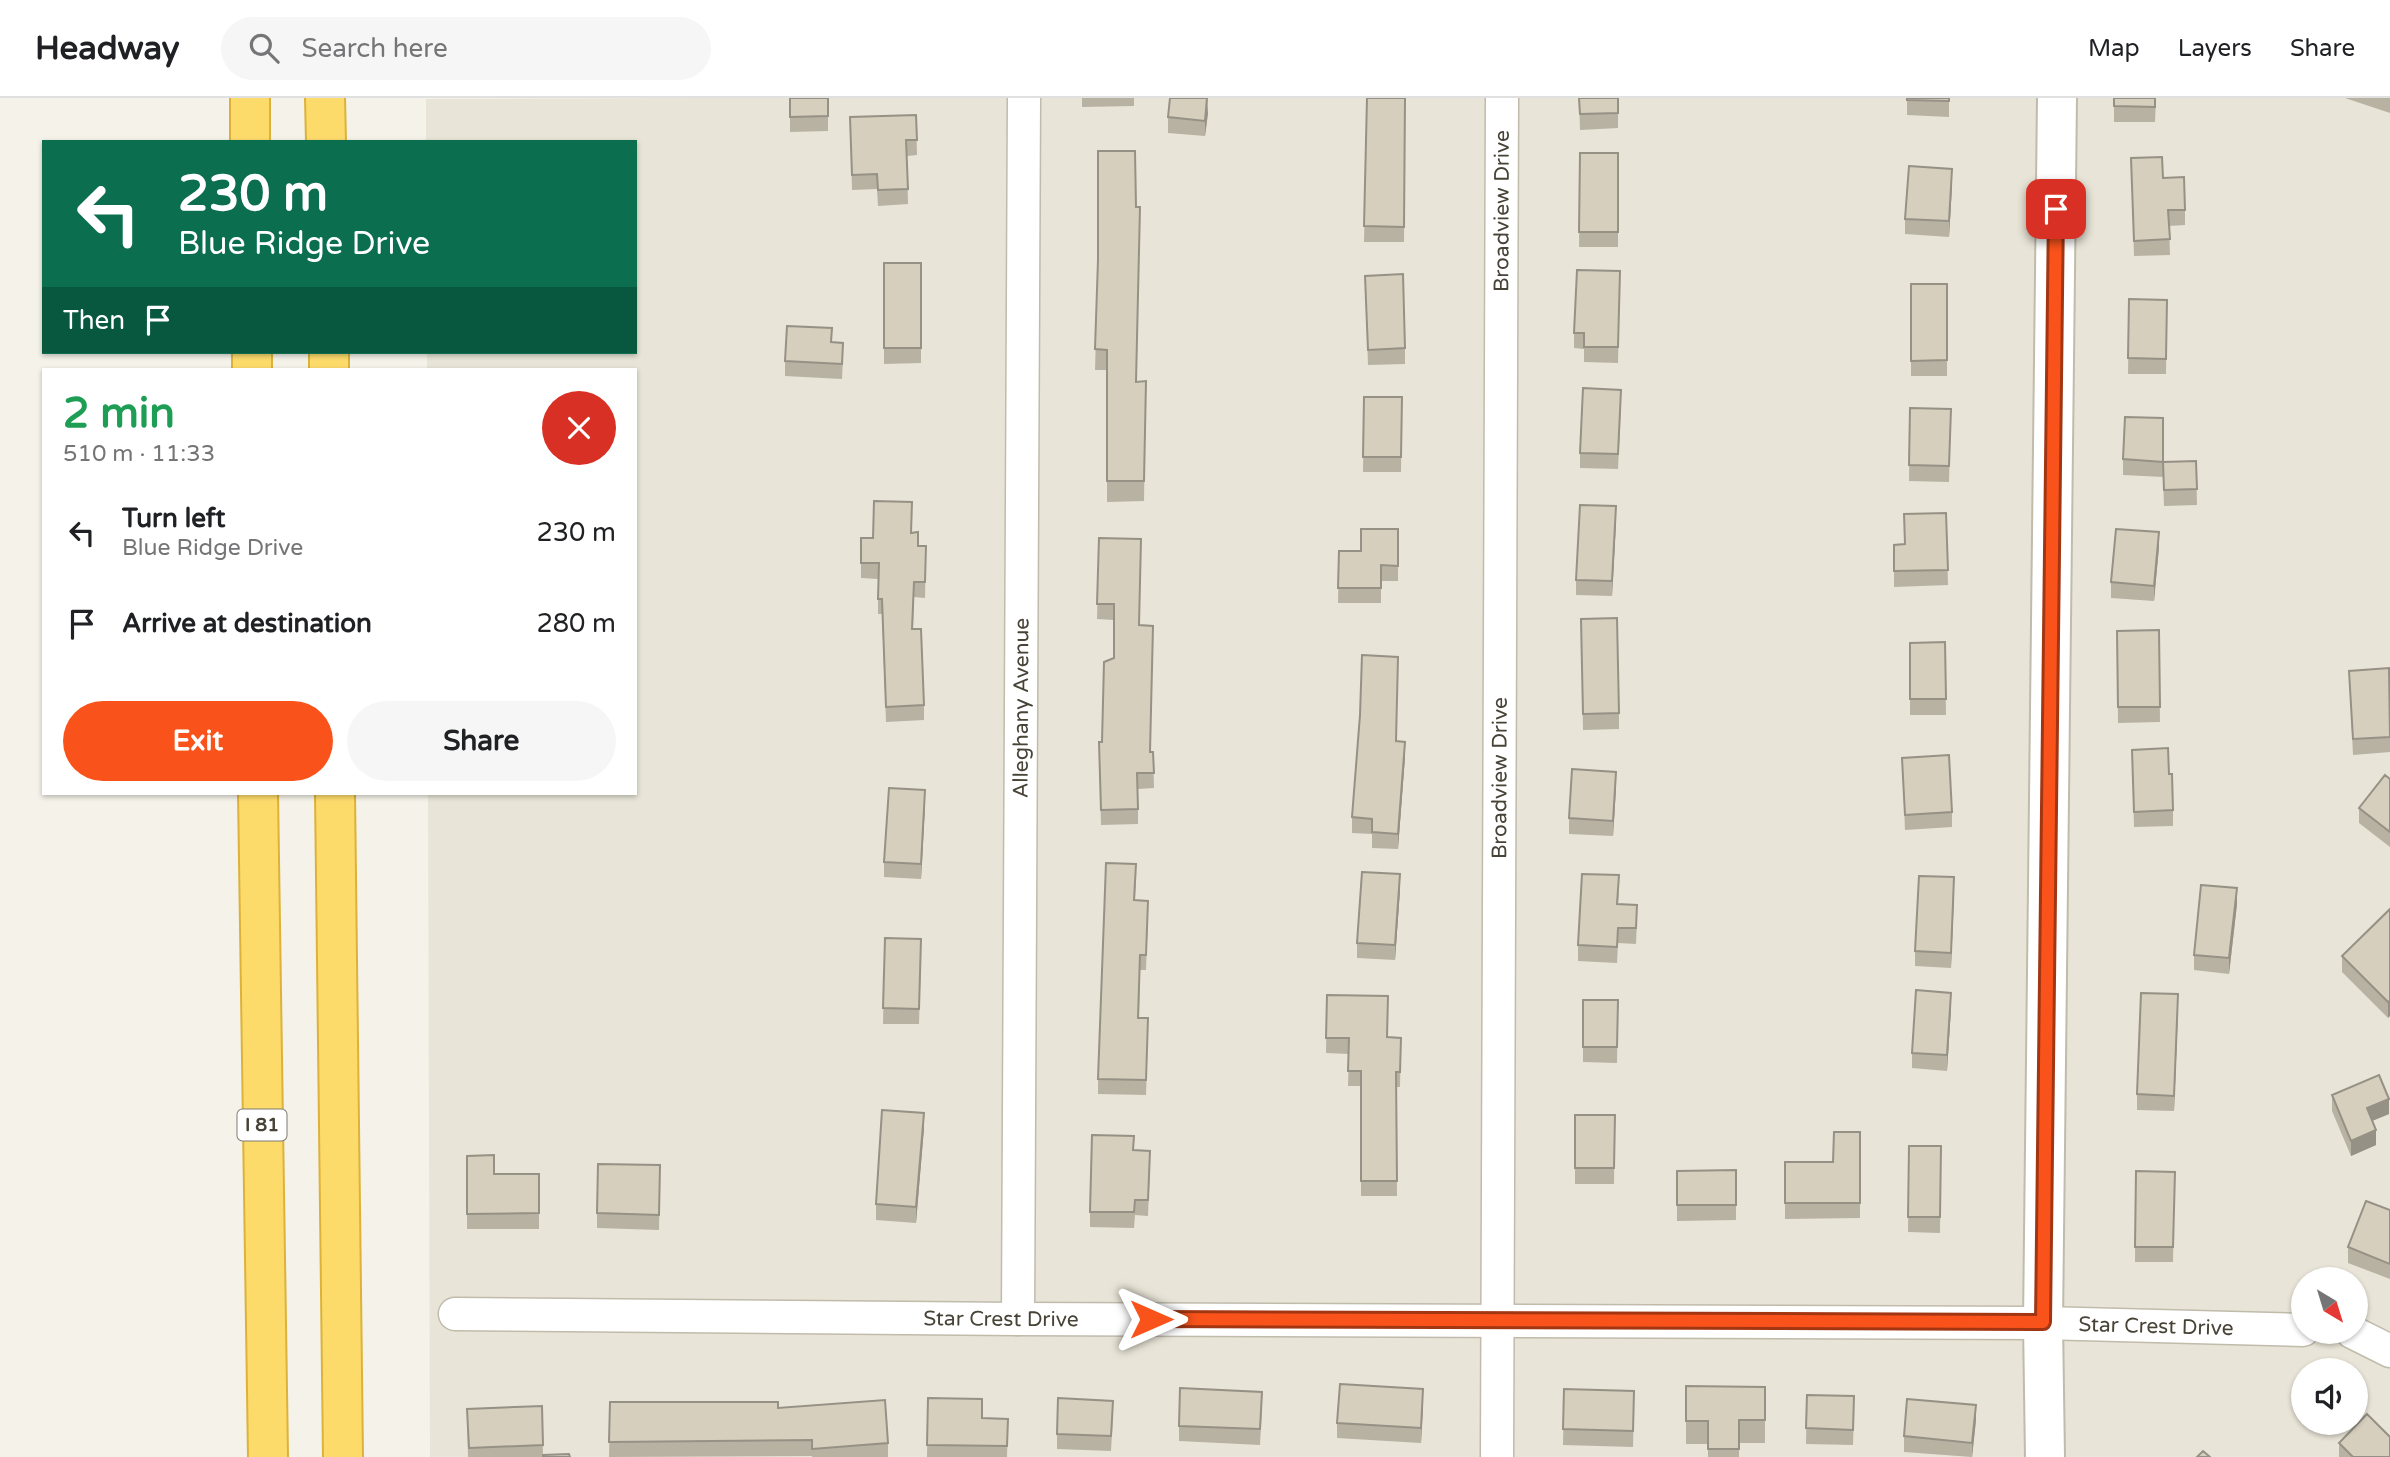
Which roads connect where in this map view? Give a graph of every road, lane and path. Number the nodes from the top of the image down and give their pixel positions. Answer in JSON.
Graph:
{"nodes":[{"id":1,"x":250,"y":98,"type":"edge"},
{"id":2,"x":325,"y":98,"type":"edge"},
{"id":3,"x":1024,"y":98,"type":"edge"},
{"id":4,"x":1502,"y":98,"type":"edge"},
{"id":5,"x":2057,"y":98,"type":"edge"},
{"id":6,"x":250,"y":140,"type":"edge"},
{"id":7,"x":326,"y":140,"type":"edge"},
{"id":8,"x":258,"y":795,"type":"edge"},
{"id":9,"x":335,"y":795,"type":"edge"},
{"id":10,"x":455,"y":1314,"type":"dead end"},
{"id":11,"x":1018,"y":1319,"type":"junction"},
{"id":12,"x":1498,"y":1320,"type":"junction"},
{"id":13,"x":2043,"y":1322,"type":"junction"},
{"id":14,"x":2291,"y":1329,"type":"edge"},
{"id":15,"x":2368,"y":1340,"type":"edge"},
{"id":16,"x":2390,"y":1351,"type":"edge"},
{"id":17,"x":268,"y":1457,"type":"edge"},
{"id":18,"x":343,"y":1457,"type":"edge"},
{"id":19,"x":1497,"y":1457,"type":"edge"},
{"id":20,"x":2045,"y":1457,"type":"edge"}],
"edges":[{"from":1,"to":6,"type":"highway"},
{"from":2,"to":7,"type":"highway"},
{"from":3,"to":11,"type":"street","name":"Alleghany Avenue"},
{"from":4,"to":12,"type":"street","name":"Broadview Drive"},
{"from":5,"to":13,"type":"street"},
{"from":8,"to":17,"type":"highway","number":"I 81"},
{"from":9,"to":18,"type":"highway"},
{"from":10,"to":11,"type":"street","name":"Star Crest Drive"},
{"from":11,"to":12,"type":"street","name":"Star Crest Drive"},
{"from":12,"to":13,"type":"street","name":"Star Crest Drive"},
{"from":12,"to":19,"type":"street","name":"Broadview Drive"},
{"from":13,"to":14,"type":"street","name":"Star Crest Drive"},
{"from":13,"to":20,"type":"street"},
{"from":15,"to":16,"type":"street"}]}
